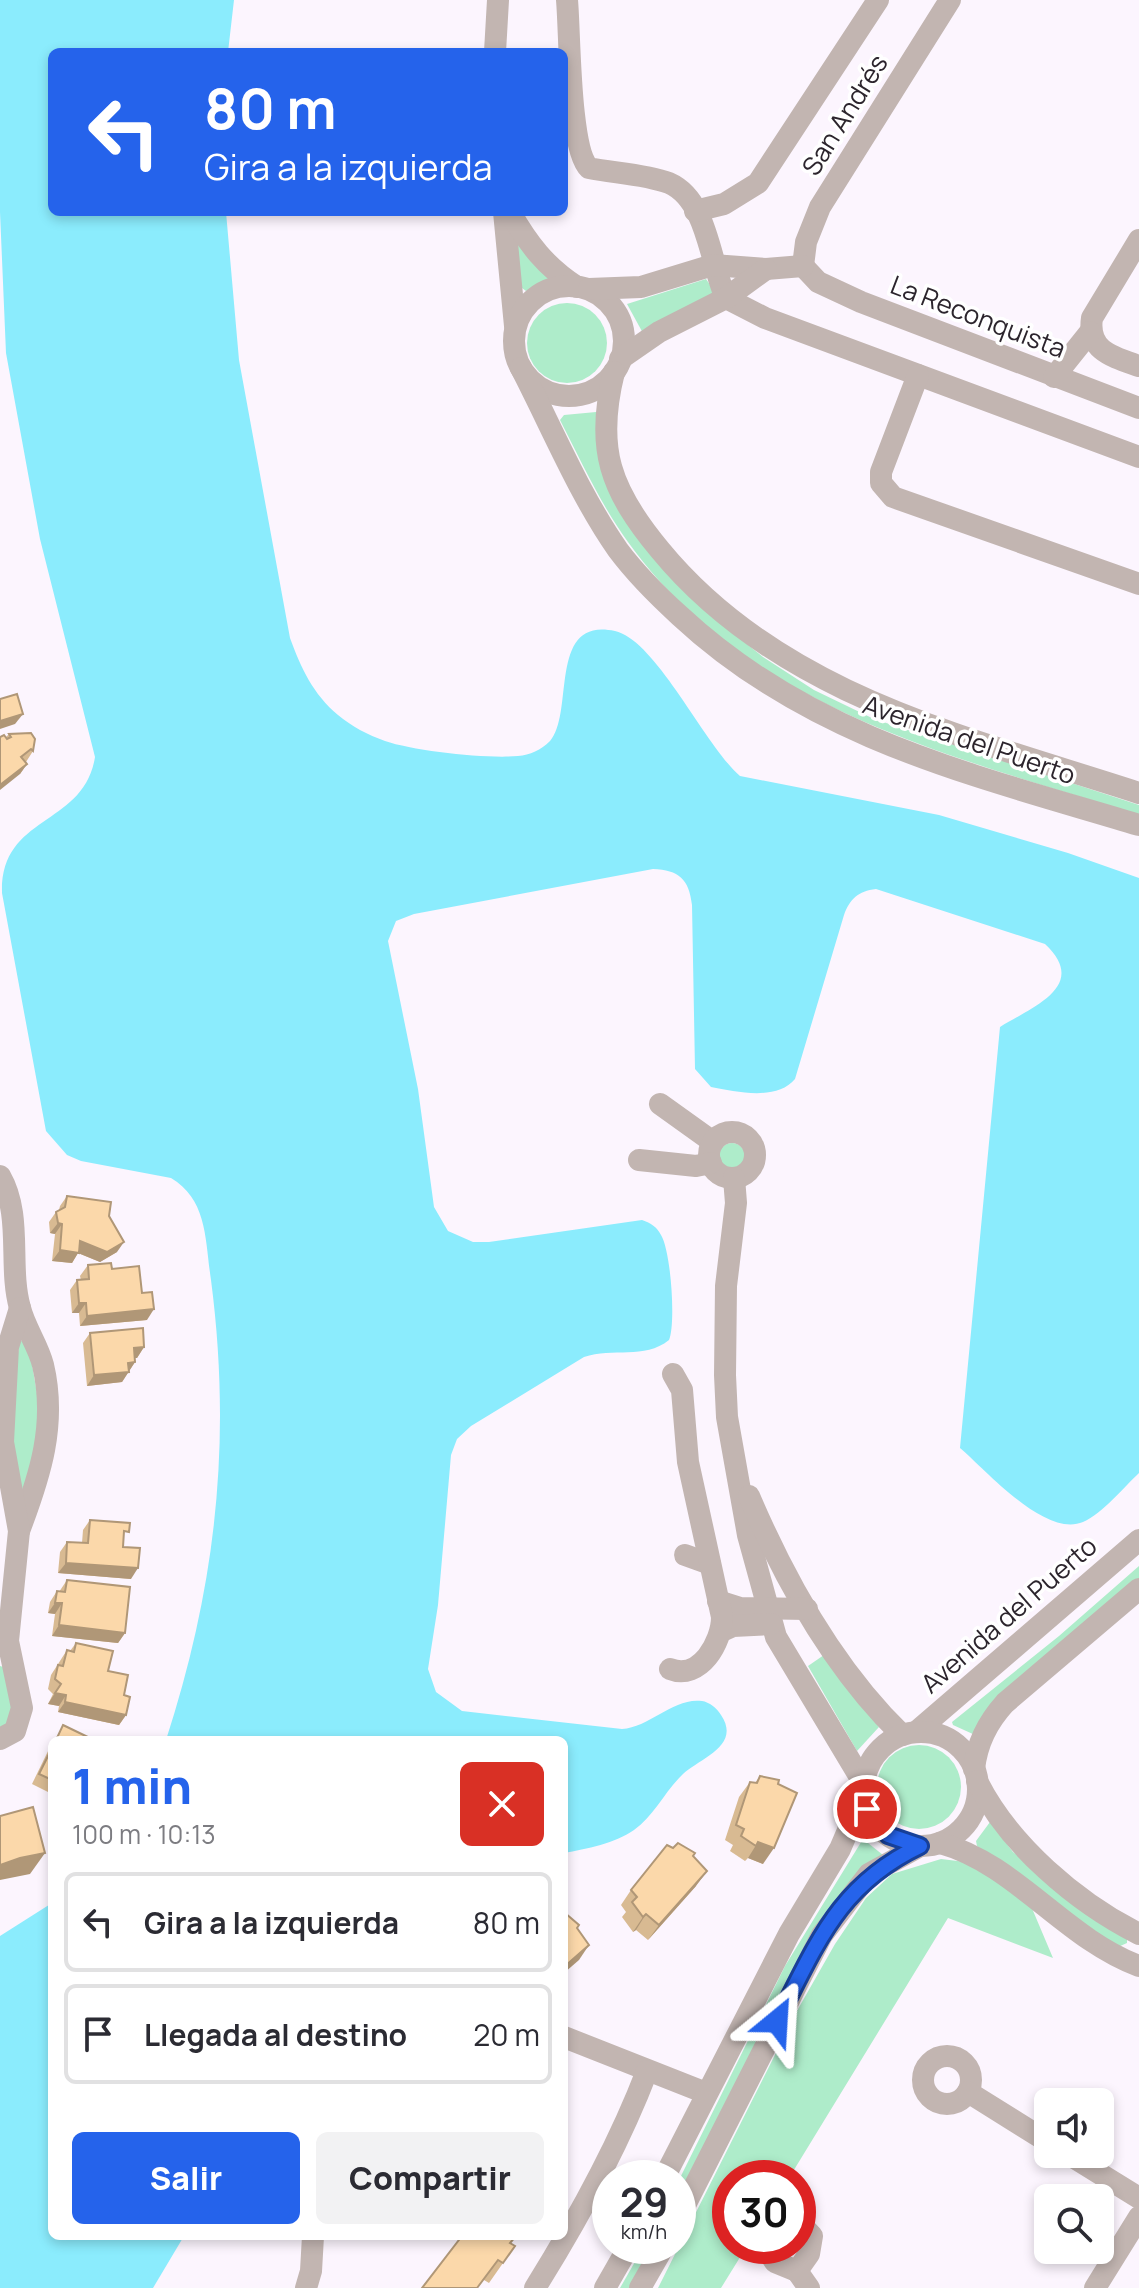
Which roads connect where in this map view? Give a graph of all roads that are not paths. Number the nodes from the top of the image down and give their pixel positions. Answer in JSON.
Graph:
{"nodes":[{"id":1,"x":498,"y":0,"type":"edge"},
{"id":2,"x":567,"y":0,"type":"edge"},
{"id":3,"x":878,"y":0,"type":"edge"},
{"id":4,"x":950,"y":0,"type":"edge"},
{"id":5,"x":495,"y":48,"type":"edge"},
{"id":6,"x":695,"y":211,"type":"junction"},
{"id":7,"x":504,"y":216,"type":"edge"},
{"id":8,"x":512,"y":216,"type":"edge"},
{"id":9,"x":1139,"y":240,"type":"edge"},
{"id":10,"x":713,"y":265,"type":"junction"},
{"id":11,"x":803,"y":266,"type":"junction"},
{"id":12,"x":766,"y":269,"type":"junction"},
{"id":13,"x":581,"y":288,"type":"junction"},
{"id":14,"x":726,"y":298,"type":"junction"},
{"id":15,"x":515,"y":329,"type":"junction"},
{"id":16,"x":1090,"y":332,"type":"junction"},
{"id":17,"x":617,"y":365,"type":"junction"},
{"id":18,"x":1139,"y":366,"type":"edge"},
{"id":19,"x":521,"y":368,"type":"junction"},
{"id":20,"x":918,"y":375,"type":"junction"},
{"id":21,"x":1054,"y":377,"type":"junction"},
{"id":22,"x":1139,"y":408,"type":"edge"},
{"id":23,"x":1139,"y":457,"type":"edge"},
{"id":24,"x":1139,"y":584,"type":"edge"},
{"id":25,"x":1139,"y":793,"type":"edge"},
{"id":26,"x":1139,"y":825,"type":"edge"},
{"id":27,"x":660,"y":1104,"type":"dead end"},
{"id":28,"x":712,"y":1153,"type":"junction"},
{"id":29,"x":639,"y":1160,"type":"dead end"},
{"id":30,"x":0,"y":1176,"type":"edge"},
{"id":31,"x":734,"y":1178,"type":"junction"},
{"id":32,"x":20,"y":1308,"type":"junction"},
{"id":33,"x":673,"y":1374,"type":"dead end"},
{"id":34,"x":735,"y":1462,"type":"junction"},
{"id":35,"x":19,"y":1531,"type":"junction"},
{"id":36,"x":1139,"y":1540,"type":"edge"},
{"id":37,"x":685,"y":1555,"type":"dead end"},
{"id":38,"x":710,"y":1564,"type":"junction"},
{"id":39,"x":1139,"y":1589,"type":"edge"},
{"id":40,"x":718,"y":1601,"type":"junction"},
{"id":41,"x":807,"y":1609,"type":"junction"},
{"id":42,"x":769,"y":1617,"type":"junction"},
{"id":43,"x":722,"y":1631,"type":"junction"},
{"id":44,"x":4,"y":1647,"type":"edge"},
{"id":45,"x":670,"y":1669,"type":"dead end"},
{"id":46,"x":909,"y":1734,"type":"junction"},
{"id":47,"x":0,"y":1739,"type":"edge"},
{"id":48,"x":976,"y":1775,"type":"junction"},
{"id":49,"x":864,"y":1788,"type":"junction"},
{"id":50,"x":930,"y":1844,"type":"junction"},
{"id":51,"x":1138,"y":1934,"type":"edge"},
{"id":52,"x":1132,"y":1963,"type":"edge"},
{"id":53,"x":568,"y":2039,"type":"edge"},
{"id":54,"x":647,"y":2071,"type":"junction"},
{"id":55,"x":968,"y":2092,"type":"dead end"},
{"id":56,"x":706,"y":2093,"type":"junction"},
{"id":57,"x":1034,"y":2133,"type":"edge"},
{"id":58,"x":673,"y":2160,"type":"edge"},
{"id":59,"x":1091,"y":2168,"type":"edge"},
{"id":60,"x":696,"y":2184,"type":"edge"},
{"id":61,"x":1139,"y":2198,"type":"edge"},
{"id":62,"x":1139,"y":2217,"type":"edge"},
{"id":63,"x":568,"y":2233,"type":"edge"},
{"id":64,"x":312,"y":2240,"type":"edge"},
{"id":65,"x":564,"y":2240,"type":"edge"},
{"id":66,"x":619,"y":2264,"type":"edge"},
{"id":67,"x":654,"y":2264,"type":"edge"},
{"id":68,"x":778,"y":2264,"type":"edge"},
{"id":69,"x":803,"y":2280,"type":"edge"},
{"id":70,"x":306,"y":2288,"type":"edge"},
{"id":71,"x":535,"y":2288,"type":"edge"},
{"id":72,"x":605,"y":2288,"type":"edge"},
{"id":73,"x":640,"y":2288,"type":"edge"},
{"id":74,"x":1095,"y":2288,"type":"edge"}],
"edges":[{"from":1,"to":5,"type":"street"},
{"from":2,"to":6,"type":"street"},
{"from":3,"to":6,"type":"street"},
{"from":4,"to":11,"type":"street","name":"San Andrés"},
{"from":6,"to":10,"type":"street"},
{"from":7,"to":15,"type":"street"},
{"from":8,"to":13,"type":"street"},
{"from":9,"to":16,"type":"street"},
{"from":10,"to":12,"type":"street"},
{"from":10,"to":13,"type":"street"},
{"from":10,"to":14,"type":"street"},
{"from":11,"to":12,"type":"street"},
{"from":11,"to":21,"type":"street","name":"La Reconquista"},
{"from":12,"to":14,"type":"street"},
{"from":13,"to":15,"type":"street"},
{"from":13,"to":17,"type":"street"},
{"from":14,"to":17,"type":"street"},
{"from":14,"to":20,"type":"street"},
{"from":15,"to":19,"type":"street"},
{"from":16,"to":18,"type":"street"},
{"from":16,"to":21,"type":"street"},
{"from":17,"to":19,"type":"street"},
{"from":17,"to":25,"type":"street","name":"Avenida del Puerto"},
{"from":19,"to":26,"type":"street","name":"Avenida del Puerto"},
{"from":20,"to":23,"type":"street"},
{"from":20,"to":24,"type":"street"},
{"from":21,"to":22,"type":"street","name":"La Reconquista"},
{"from":27,"to":28,"type":"street"},
{"from":28,"to":29,"type":"street"},
{"from":28,"to":31,"type":"street"},
{"from":28,"to":31,"type":"street"},
{"from":30,"to":32,"type":"street"},
{"from":31,"to":34,"type":"street"},
{"from":32,"to":35,"type":"street"},
{"from":32,"to":35,"type":"street"},
{"from":33,"to":38,"type":"street"},
{"from":34,"to":41,"type":"street"},
{"from":34,"to":42,"type":"street"},
{"from":35,"to":44,"type":"street"},
{"from":36,"to":46,"type":"street","name":"Avenida del Puerto"},
{"from":37,"to":38,"type":"street"},
{"from":38,"to":40,"type":"street"},
{"from":39,"to":48,"type":"street"},
{"from":40,"to":42,"type":"street"},
{"from":40,"to":43,"type":"street"},
{"from":41,"to":42,"type":"street"},
{"from":41,"to":46,"type":"street"},
{"from":42,"to":43,"type":"street"},
{"from":42,"to":49,"type":"street"},
{"from":43,"to":45,"type":"street"},
{"from":44,"to":47,"type":"street"},
{"from":46,"to":48,"type":"street"},
{"from":46,"to":49,"type":"street"},
{"from":48,"to":50,"type":"street"},
{"from":48,"to":51,"type":"street"},
{"from":49,"to":50,"type":"street"},
{"from":49,"to":56,"type":"street"},
{"from":50,"to":52,"type":"street"},
{"from":50,"to":60,"type":"street"},
{"from":51,"to":52,"type":"street"},
{"from":53,"to":54,"type":"street"},
{"from":54,"to":56,"type":"street"},
{"from":54,"to":63,"type":"street"},
{"from":55,"to":57,"type":"street"},
{"from":56,"to":58,"type":"street"},
{"from":59,"to":61,"type":"street"},
{"from":62,"to":74,"type":"street"},
{"from":64,"to":70,"type":"street"},
{"from":65,"to":71,"type":"street"},
{"from":66,"to":72,"type":"street"},
{"from":67,"to":73,"type":"street"},
{"from":68,"to":69,"type":"street"}]}
